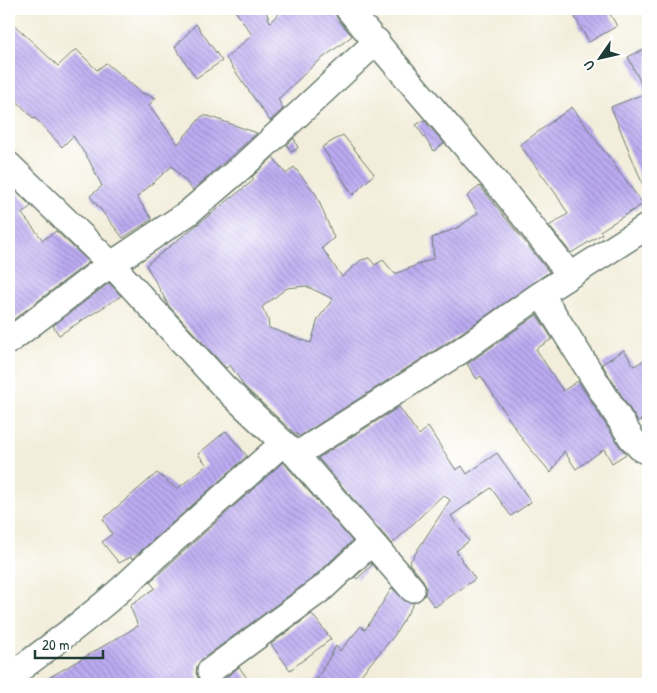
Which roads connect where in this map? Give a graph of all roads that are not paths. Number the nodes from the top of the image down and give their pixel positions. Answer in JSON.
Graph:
{"nodes":[{"id":1,"x":348,"y":9,"type":"edge"},
{"id":2,"x":377,"y":41,"type":"junction"},
{"id":3,"x":9,"y":165,"type":"edge"},
{"id":4,"x":648,"y":226,"type":"edge"},
{"id":5,"x":112,"y":265,"type":"junction"},
{"id":6,"x":570,"y":275,"type":"junction"},
{"id":7,"x":541,"y":294,"type":"junction"},
{"id":8,"x":9,"y":342,"type":"edge"},
{"id":9,"x":290,"y":449,"type":"junction"},
{"id":10,"x":648,"y":452,"type":"edge"},
{"id":11,"x":372,"y":543,"type":"junction"},
{"id":12,"x":412,"y":588,"type":"dead end"},
{"id":13,"x":210,"y":671,"type":"dead end"},
{"id":14,"x":9,"y":677,"type":"edge"}],
"edges":[{"from":1,"to":2,"type":"street"},
{"from":2,"to":5,"type":"street"},
{"from":2,"to":6,"type":"street"},
{"from":3,"to":5,"type":"street"},
{"from":4,"to":6,"type":"street"},
{"from":5,"to":8,"type":"street"},
{"from":5,"to":9,"type":"street"},
{"from":6,"to":7,"type":"street"},
{"from":7,"to":9,"type":"street"},
{"from":7,"to":10,"type":"street"},
{"from":9,"to":11,"type":"street"},
{"from":9,"to":14,"type":"street"},
{"from":11,"to":12,"type":"street"},
{"from":11,"to":13,"type":"street"}]}
